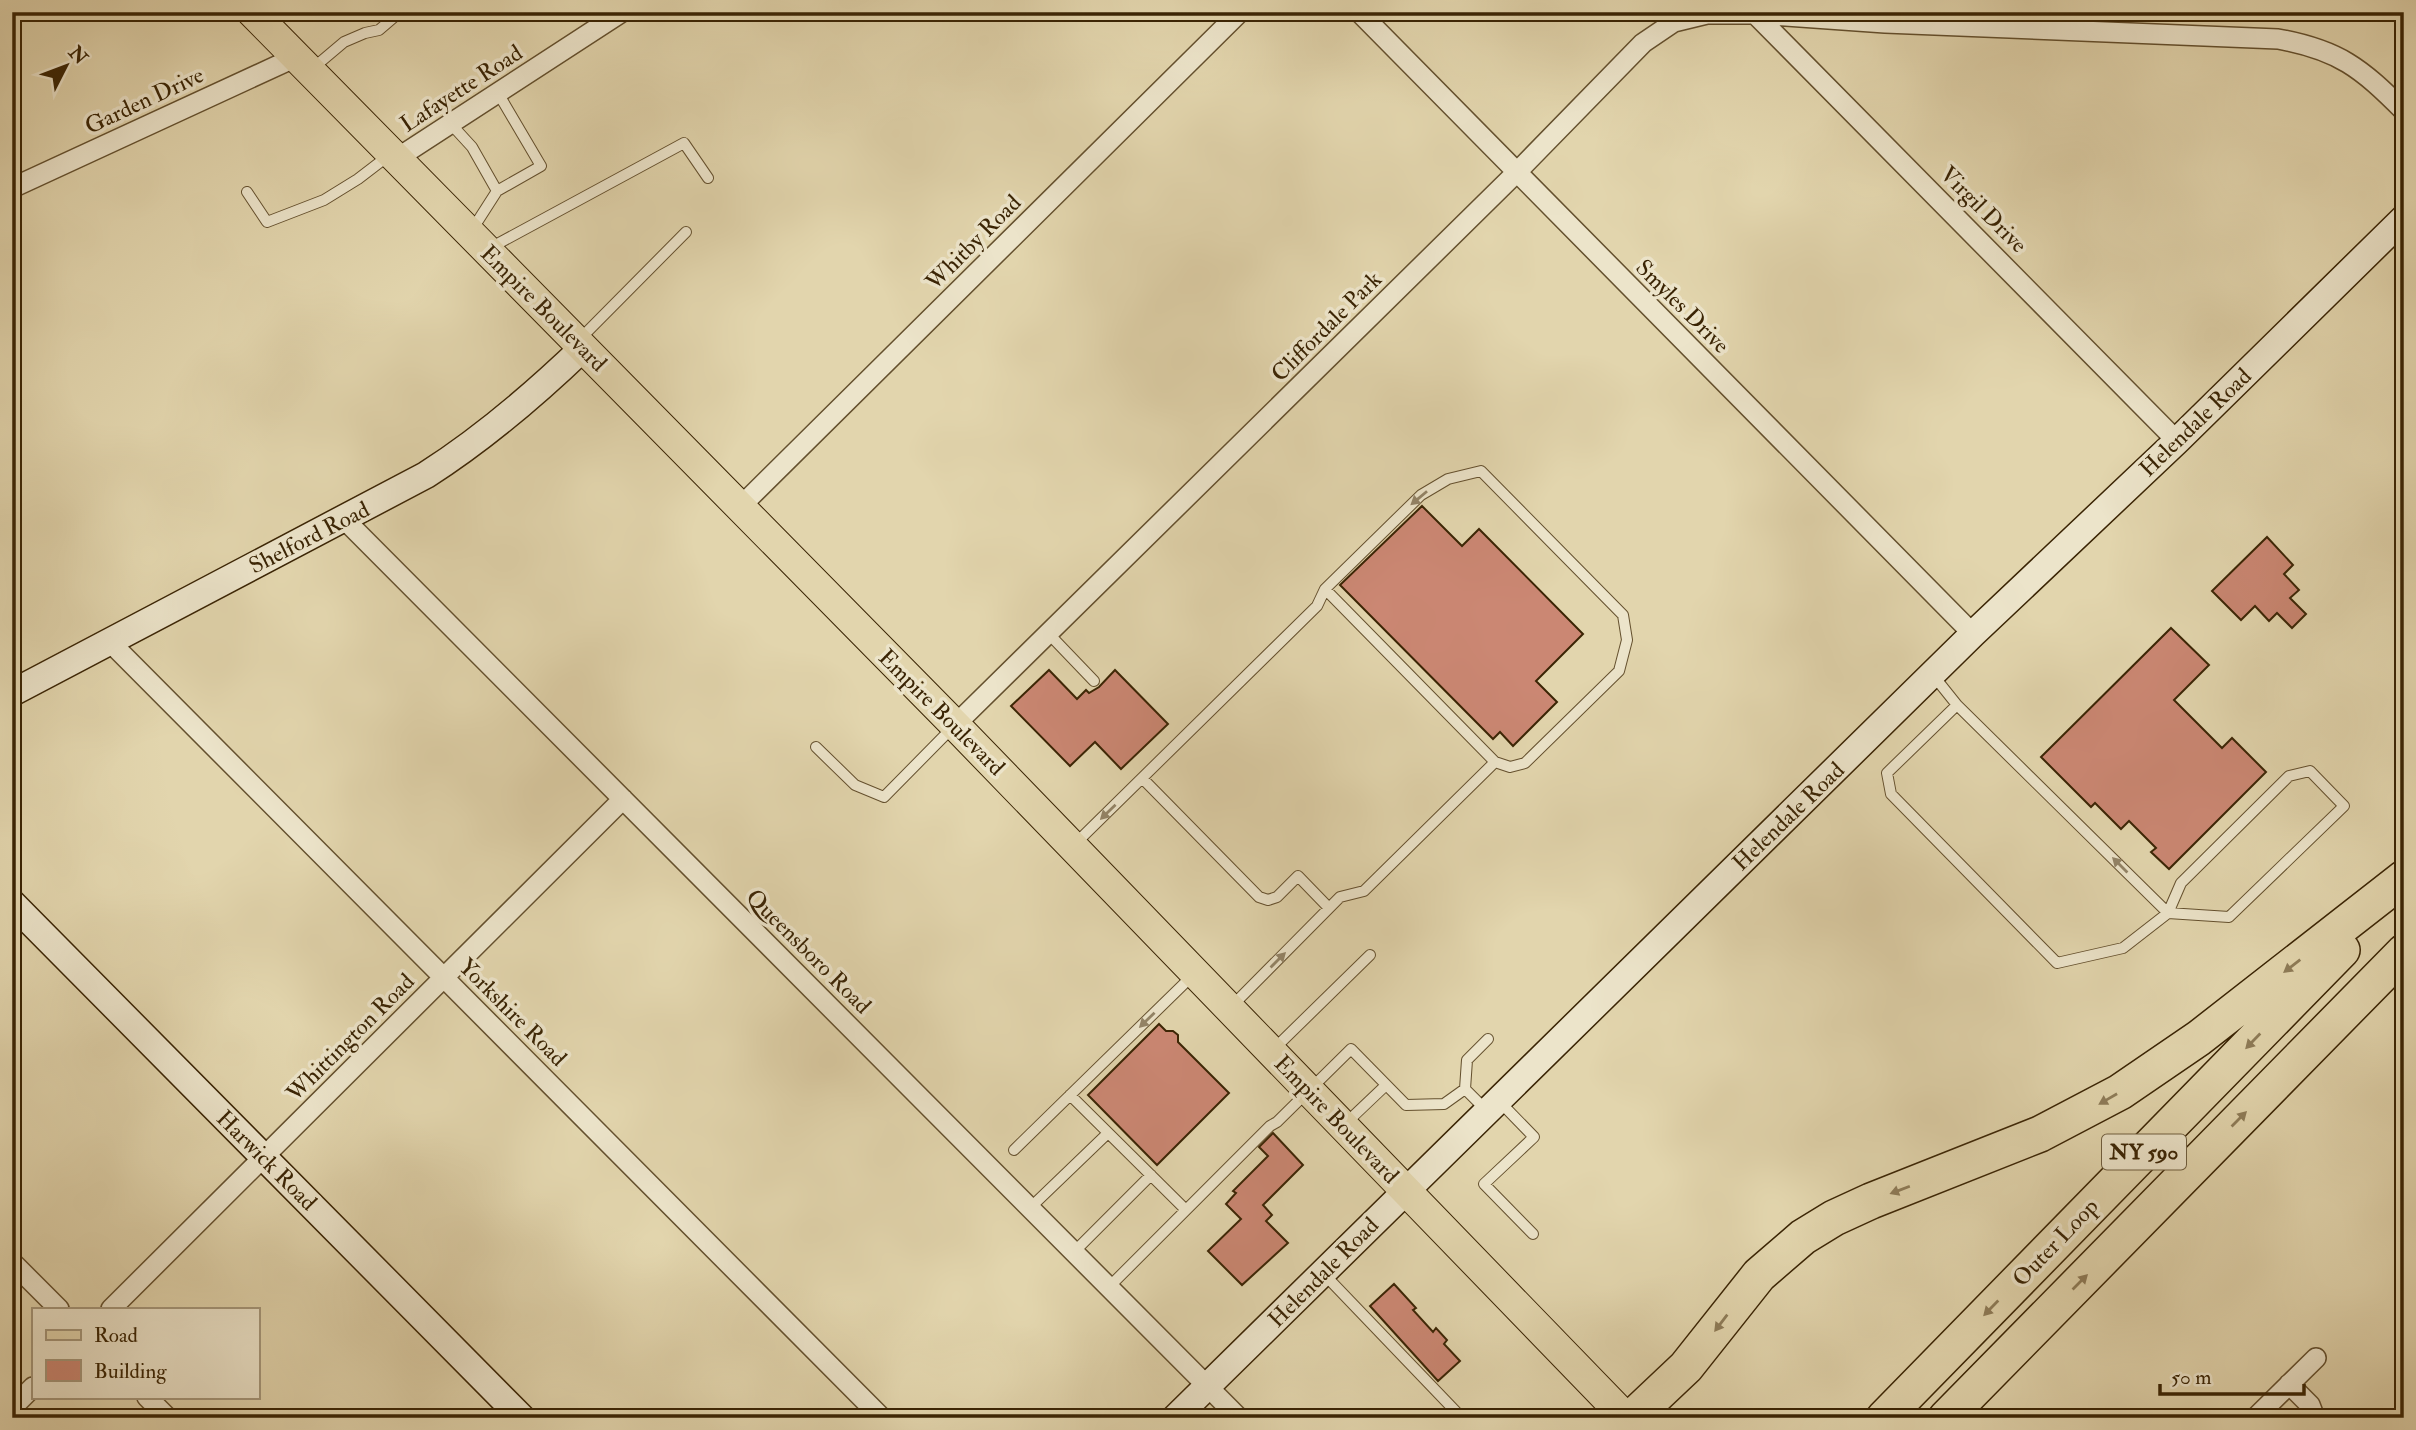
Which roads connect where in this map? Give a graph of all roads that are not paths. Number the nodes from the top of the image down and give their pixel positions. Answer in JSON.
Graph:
{"nodes":[{"id":1,"x":252,"y":12,"type":"edge"},
{"id":2,"x":400,"y":12,"type":"edge"},
{"id":3,"x":622,"y":12,"type":"edge"},
{"id":4,"x":1240,"y":12,"type":"edge"},
{"id":5,"x":1359,"y":12,"type":"edge"},
{"id":6,"x":1755,"y":13,"type":"edge"},
{"id":7,"x":303,"y":64,"type":"junction"},
{"id":8,"x":498,"y":93,"type":"junction"},
{"id":9,"x":2404,"y":111,"type":"edge"},
{"id":10,"x":450,"y":123,"type":"junction"},
{"id":11,"x":393,"y":156,"type":"junction"},
{"id":12,"x":1517,"y":172,"type":"junction"},
{"id":13,"x":708,"y":178,"type":"dead end"},
{"id":14,"x":12,"y":188,"type":"edge"},
{"id":15,"x":497,"y":191,"type":"junction"},
{"id":16,"x":247,"y":192,"type":"dead end"},
{"id":17,"x":2404,"y":218,"type":"edge"},
{"id":18,"x":687,"y":232,"type":"dead end"},
{"id":19,"x":478,"y":242,"type":"junction"},
{"id":20,"x":580,"y":345,"type":"junction"},
{"id":21,"x":2177,"y":441,"type":"junction"},
{"id":22,"x":740,"y":507,"type":"junction"},
{"id":23,"x":344,"y":519,"type":"junction"},
{"id":24,"x":1325,"y":589,"type":"junction"},
{"id":25,"x":1048,"y":634,"type":"junction"},
{"id":26,"x":1973,"y":634,"type":"junction"},
{"id":27,"x":110,"y":642,"type":"junction"},
{"id":28,"x":1933,"y":674,"type":"junction"},
{"id":29,"x":1094,"y":681,"type":"dead end"},
{"id":30,"x":12,"y":693,"type":"edge"},
{"id":31,"x":1957,"y":705,"type":"junction"},
{"id":32,"x":955,"y":725,"type":"junction"},
{"id":33,"x":816,"y":747,"type":"dead end"},
{"id":34,"x":1494,"y":762,"type":"junction"},
{"id":35,"x":1143,"y":779,"type":"junction"},
{"id":36,"x":623,"y":799,"type":"junction"},
{"id":37,"x":1073,"y":846,"type":"junction"},
{"id":38,"x":2404,"y":878,"type":"edge"},
{"id":39,"x":2404,"y":887,"type":"edge"},
{"id":40,"x":12,"y":902,"type":"edge"},
{"id":41,"x":1329,"y":908,"type":"junction"},
{"id":42,"x":2168,"y":913,"type":"junction"},
{"id":43,"x":2404,"y":952,"type":"edge"},
{"id":44,"x":1370,"y":955,"type":"dead end"},
{"id":45,"x":1196,"y":973,"type":"junction"},
{"id":46,"x":445,"y":978,"type":"junction"},
{"id":47,"x":1230,"y":1008,"type":"junction"},
{"id":48,"x":1488,"y":1039,"type":"dead end"},
{"id":49,"x":1272,"y":1051,"type":"junction"},
{"id":50,"x":1386,"y":1085,"type":"junction"},
{"id":51,"x":1465,"y":1089,"type":"junction"},
{"id":52,"x":1310,"y":1090,"type":"junction"},
{"id":53,"x":1070,"y":1095,"type":"junction"},
{"id":54,"x":1493,"y":1106,"type":"junction"},
{"id":55,"x":1344,"y":1126,"type":"junction"},
{"id":56,"x":1108,"y":1133,"type":"junction"},
{"id":57,"x":1014,"y":1150,"type":"dead end"},
{"id":58,"x":264,"y":1157,"type":"junction"},
{"id":59,"x":1151,"y":1175,"type":"junction"},
{"id":60,"x":1407,"y":1190,"type":"junction"},
{"id":61,"x":1030,"y":1208,"type":"junction"},
{"id":62,"x":1186,"y":1210,"type":"junction"},
{"id":63,"x":1533,"y":1234,"type":"dead end"},
{"id":64,"x":1074,"y":1252,"type":"junction"},
{"id":65,"x":12,"y":1262,"type":"edge"},
{"id":66,"x":1323,"y":1273,"type":"junction"},
{"id":67,"x":1109,"y":1287,"type":"junction"},
{"id":68,"x":58,"y":1308,"type":"edge"},
{"id":69,"x":112,"y":1308,"type":"edge"},
{"id":70,"x":2316,"y":1358,"type":"dead end"},
{"id":71,"x":2290,"y":1384,"type":"junction"},
{"id":72,"x":1207,"y":1386,"type":"junction"},
{"id":73,"x":32,"y":1388,"type":"edge"},
{"id":74,"x":148,"y":1398,"type":"edge"},
{"id":75,"x":12,"y":1408,"type":"edge"},
{"id":76,"x":168,"y":1418,"type":"edge"},
{"id":77,"x":522,"y":1418,"type":"edge"},
{"id":78,"x":882,"y":1418,"type":"edge"},
{"id":79,"x":1175,"y":1418,"type":"edge"},
{"id":80,"x":1238,"y":1418,"type":"edge"},
{"id":81,"x":1462,"y":1418,"type":"edge"},
{"id":82,"x":1626,"y":1418,"type":"edge"},
{"id":83,"x":1632,"y":1418,"type":"edge"},
{"id":84,"x":1884,"y":1418,"type":"edge"},
{"id":85,"x":1946,"y":1418,"type":"edge"},
{"id":86,"x":2255,"y":1418,"type":"edge"},
{"id":87,"x":2315,"y":1418,"type":"edge"}],
"edges":[{"from":1,"to":7,"type":"main road","name":"Empire Boulevard"},
{"from":2,"to":7,"type":"lane"},
{"from":3,"to":8,"type":"street","name":"Lafayette Road"},
{"from":4,"to":22,"type":"street","name":"Whitby Road"},
{"from":5,"to":12,"type":"street","name":"Smyles Drive"},
{"from":6,"to":9,"type":"street","name":"Cliffordale Park"},
{"from":6,"to":12,"type":"street","name":"Cliffordale Park"},
{"from":6,"to":21,"type":"street","name":"Virgil Drive"},
{"from":7,"to":11,"type":"main road","name":"Empire Boulevard"},
{"from":7,"to":14,"type":"street","name":"Garden Drive"},
{"from":8,"to":10,"type":"street","name":"Lafayette Road"},
{"from":8,"to":15,"type":"lane"},
{"from":10,"to":11,"type":"street","name":"Lafayette Road"},
{"from":10,"to":15,"type":"lane"},
{"from":11,"to":16,"type":"lane"},
{"from":11,"to":19,"type":"main road","name":"Empire Boulevard"},
{"from":12,"to":25,"type":"street","name":"Cliffordale Park"},
{"from":12,"to":26,"type":"street","name":"Smyles Drive"},
{"from":13,"to":19,"type":"lane"},
{"from":15,"to":19,"type":"lane"},
{"from":17,"to":21,"type":"street","name":"Helendale Road"},
{"from":18,"to":20,"type":"lane"},
{"from":19,"to":20,"type":"main road","name":"Empire Boulevard"},
{"from":20,"to":22,"type":"main road","name":"Empire Boulevard"},
{"from":20,"to":23,"type":"street","name":"Shelford Road"},
{"from":21,"to":26,"type":"street","name":"Helendale Road"},
{"from":22,"to":32,"type":"main road","name":"Empire Boulevard"},
{"from":23,"to":27,"type":"street","name":"Shelford Road"},
{"from":23,"to":36,"type":"street","name":"Queensboro Road"},
{"from":24,"to":34,"type":"lane"},
{"from":34,"to":24,"type":"lane","one_way":true},
{"from":24,"to":35,"type":"lane"},
{"from":25,"to":29,"type":"lane"},
{"from":25,"to":32,"type":"street","name":"Cliffordale Park"},
{"from":26,"to":28,"type":"street","name":"Helendale Road"},
{"from":27,"to":30,"type":"street","name":"Shelford Road"},
{"from":27,"to":46,"type":"street","name":"Yorkshire Road"},
{"from":28,"to":31,"type":"lane"},
{"from":28,"to":54,"type":"street","name":"Helendale Road"},
{"from":42,"to":31,"type":"lane","one_way":true},
{"from":31,"to":42,"type":"lane"},
{"from":32,"to":33,"type":"lane"},
{"from":32,"to":37,"type":"main road","name":"Empire Boulevard"},
{"from":34,"to":41,"type":"lane"},
{"from":35,"to":37,"type":"lane","one_way":true},
{"from":35,"to":41,"type":"lane"},
{"from":36,"to":46,"type":"street","name":"Whittington Road"},
{"from":36,"to":61,"type":"street","name":"Queensboro Road"},
{"from":37,"to":45,"type":"main road","name":"Empire Boulevard"},
{"from":38,"to":83,"type":"highway","one_way":true},
{"from":39,"to":84,"type":"highway","name":"Outer Loop","number":"NY 590","one_way":true},
{"from":40,"to":58,"type":"street","name":"Harwick Road"},
{"from":47,"to":41,"type":"lane","one_way":true},
{"from":42,"to":42,"type":"lane"},
{"from":85,"to":43,"type":"highway","name":"Outer Loop","number":"NY 590","one_way":true},
{"from":44,"to":49,"type":"lane"},
{"from":45,"to":47,"type":"main road","name":"Empire Boulevard"},
{"from":45,"to":53,"type":"lane","one_way":true},
{"from":46,"to":58,"type":"street","name":"Whittington Road"},
{"from":46,"to":78,"type":"street","name":"Yorkshire Road"},
{"from":47,"to":49,"type":"main road","name":"Empire Boulevard"},
{"from":48,"to":51,"type":"lane"},
{"from":49,"to":52,"type":"main road","name":"Empire Boulevard"},
{"from":50,"to":51,"type":"lane"},
{"from":50,"to":52,"type":"lane"},
{"from":50,"to":55,"type":"lane"},
{"from":51,"to":54,"type":"lane"},
{"from":52,"to":55,"type":"main road","name":"Empire Boulevard"},
{"from":52,"to":62,"type":"lane"},
{"from":53,"to":56,"type":"lane"},
{"from":53,"to":57,"type":"lane"},
{"from":54,"to":60,"type":"street","name":"Helendale Road"},
{"from":54,"to":63,"type":"lane"},
{"from":55,"to":60,"type":"main road","name":"Empire Boulevard"},
{"from":56,"to":59,"type":"lane"},
{"from":56,"to":61,"type":"lane"},
{"from":58,"to":69,"type":"street","name":"Whittington Road"},
{"from":58,"to":77,"type":"street","name":"Harwick Road"},
{"from":59,"to":62,"type":"lane"},
{"from":59,"to":64,"type":"lane"},
{"from":60,"to":66,"type":"street","name":"Helendale Road"},
{"from":60,"to":82,"type":"main road","name":"Empire Boulevard"},
{"from":61,"to":64,"type":"street","name":"Queensboro Road"},
{"from":62,"to":67,"type":"lane"},
{"from":64,"to":67,"type":"street","name":"Queensboro Road"},
{"from":65,"to":68,"type":"street"},
{"from":66,"to":72,"type":"street","name":"Helendale Road"},
{"from":66,"to":81,"type":"lane"},
{"from":67,"to":72,"type":"street","name":"Queensboro Road"},
{"from":70,"to":71,"type":"street"},
{"from":71,"to":86,"type":"street"},
{"from":71,"to":87,"type":"street"},
{"from":72,"to":79,"type":"street","name":"Helendale Road"},
{"from":72,"to":80,"type":"street","name":"Queensboro Road"},
{"from":73,"to":75,"type":"street"},
{"from":74,"to":76,"type":"street"}]}
